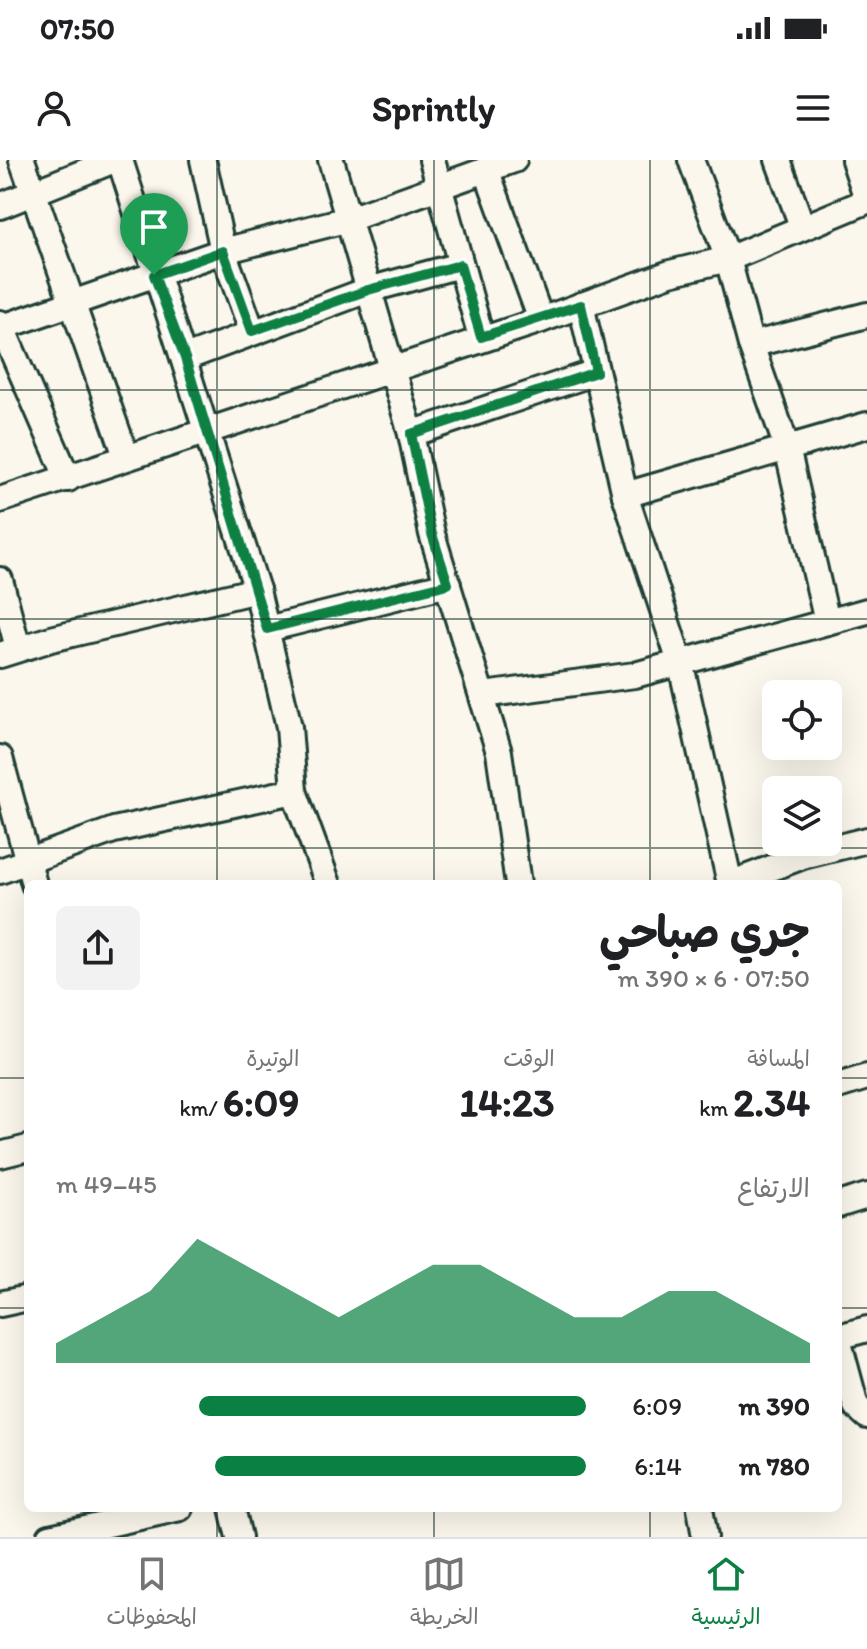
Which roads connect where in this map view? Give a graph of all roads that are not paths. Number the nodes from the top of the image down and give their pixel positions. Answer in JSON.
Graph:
{"nodes":[{"id":1,"x":22,"y":160,"type":"edge"},
{"id":2,"x":117,"y":160,"type":"edge"},
{"id":3,"x":203,"y":160,"type":"edge"},
{"id":4,"x":331,"y":160,"type":"edge"},
{"id":5,"x":432,"y":160,"type":"edge"},
{"id":6,"x":514,"y":160,"type":"edge"},
{"id":7,"x":691,"y":160,"type":"edge"},
{"id":8,"x":778,"y":160,"type":"edge"},
{"id":9,"x":854,"y":160,"type":"edge"},
{"id":10,"x":486,"y":169,"type":"junction"},
{"id":11,"x":439,"y":184,"type":"junction"},
{"id":12,"x":34,"y":193,"type":"junction"},
{"id":13,"x":867,"y":200,"type":"edge"},
{"id":14,"x":0,"y":206,"type":"edge"},
{"id":15,"x":349,"y":219,"type":"junction"},
{"id":16,"x":802,"y":226,"type":"junction"},
{"id":17,"x":223,"y":251,"type":"junction"},
{"id":18,"x":728,"y":259,"type":"junction"},
{"id":19,"x":460,"y":265,"type":"junction"},
{"id":20,"x":154,"y":275,"type":"junction"},
{"id":21,"x":368,"y":290,"type":"junction"},
{"id":22,"x":72,"y":302,"type":"junction"},
{"id":23,"x":581,"y":305,"type":"junction"},
{"id":24,"x":867,"y":315,"type":"edge"},
{"id":25,"x":541,"y":320,"type":"junction"},
{"id":26,"x":1,"y":326,"type":"edge"},
{"id":27,"x":252,"y":331,"type":"junction"},
{"id":28,"x":481,"y":337,"type":"junction"},
{"id":29,"x":751,"y":345,"type":"junction"},
{"id":30,"x":185,"y":358,"type":"junction"},
{"id":31,"x":390,"y":368,"type":"junction"},
{"id":32,"x":596,"y":372,"type":"junction"},
{"id":33,"x":867,"y":425,"type":"edge"},
{"id":34,"x":208,"y":432,"type":"junction"},
{"id":35,"x":411,"y":434,"type":"junction"},
{"id":36,"x":787,"y":448,"type":"junction"},
{"id":37,"x":126,"y":456,"type":"junction"},
{"id":38,"x":68,"y":479,"type":"junction"},
{"id":39,"x":625,"y":495,"type":"junction"},
{"id":40,"x":0,"y":500,"type":"edge"},
{"id":41,"x":0,"y":580,"type":"edge"},
{"id":42,"x":448,"y":584,"type":"junction"},
{"id":43,"x":257,"y":590,"type":"junction"},
{"id":44,"x":867,"y":611,"type":"edge"},
{"id":45,"x":827,"y":622,"type":"junction"},
{"id":46,"x":267,"y":629,"type":"junction"},
{"id":47,"x":9,"y":652,"type":"edge"},
{"id":48,"x":681,"y":665,"type":"junction"},
{"id":49,"x":483,"y":695,"type":"junction"},
{"id":50,"x":0,"y":758,"type":"edge"},
{"id":51,"x":294,"y":791,"type":"junction"},
{"id":52,"x":867,"y":840,"type":"edge"},
{"id":53,"x":26,"y":859,"type":"junction"},
{"id":54,"x":0,"y":871,"type":"edge"},
{"id":55,"x":33,"y":880,"type":"edge"},
{"id":56,"x":327,"y":880,"type":"edge"},
{"id":57,"x":517,"y":880,"type":"edge"},
{"id":58,"x":729,"y":880,"type":"edge"},
{"id":59,"x":740,"y":880,"type":"edge"},
{"id":60,"x":867,"y":1077,"type":"edge"},
{"id":61,"x":842,"y":1085,"type":"edge"},
{"id":62,"x":24,"y":1149,"type":"edge"},
{"id":63,"x":0,"y":1155,"type":"edge"},
{"id":64,"x":867,"y":1196,"type":"edge"},
{"id":65,"x":842,"y":1204,"type":"edge"},
{"id":66,"x":24,"y":1299,"type":"edge"},
{"id":67,"x":0,"y":1304,"type":"edge"},
{"id":68,"x":867,"y":1329,"type":"edge"},
{"id":69,"x":842,"y":1337,"type":"edge"},
{"id":70,"x":842,"y":1353,"type":"edge"},
{"id":71,"x":867,"y":1416,"type":"edge"},
{"id":72,"x":164,"y":1512,"type":"edge"},
{"id":73,"x":233,"y":1512,"type":"edge"},
{"id":74,"x":701,"y":1512,"type":"edge"},
{"id":75,"x":80,"y":1533,"type":"edge"},
{"id":76,"x":50,"y":1537,"type":"edge"},
{"id":77,"x":239,"y":1537,"type":"edge"},
{"id":78,"x":705,"y":1537,"type":"edge"}],
"edges":[{"from":1,"to":12,"type":"street"},
{"from":2,"to":12,"type":"street"},
{"from":2,"to":20,"type":"street"},
{"from":3,"to":17,"type":"street"},
{"from":4,"to":15,"type":"street"},
{"from":5,"to":11,"type":"street"},
{"from":6,"to":10,"type":"street"},
{"from":7,"to":18,"type":"street"},
{"from":8,"to":16,"type":"street"},
{"from":9,"to":13,"type":"street"},
{"from":10,"to":11,"type":"street"},
{"from":10,"to":25,"type":"street"},
{"from":11,"to":15,"type":"street"},
{"from":11,"to":19,"type":"street"},
{"from":12,"to":14,"type":"street"},
{"from":12,"to":22,"type":"street"},
{"from":13,"to":16,"type":"street"},
{"from":15,"to":17,"type":"street"},
{"from":15,"to":21,"type":"street"},
{"from":16,"to":18,"type":"street"},
{"from":17,"to":20,"type":"street"},
{"from":17,"to":27,"type":"street"},
{"from":18,"to":23,"type":"street"},
{"from":18,"to":29,"type":"street"},
{"from":19,"to":21,"type":"street"},
{"from":19,"to":28,"type":"street"},
{"from":20,"to":22,"type":"street"},
{"from":20,"to":30,"type":"street"},
{"from":21,"to":27,"type":"street"},
{"from":21,"to":31,"type":"street"},
{"from":22,"to":26,"type":"street"},
{"from":22,"to":37,"type":"street"},
{"from":23,"to":25,"type":"street"},
{"from":23,"to":32,"type":"street"},
{"from":24,"to":29,"type":"street"},
{"from":25,"to":28,"type":"street"},
{"from":26,"to":38,"type":"street"},
{"from":27,"to":30,"type":"street"},
{"from":28,"to":31,"type":"street"},
{"from":29,"to":36,"type":"street"},
{"from":30,"to":34,"type":"street"},
{"from":31,"to":34,"type":"street"},
{"from":31,"to":35,"type":"street"},
{"from":32,"to":35,"type":"street"},
{"from":32,"to":39,"type":"street"},
{"from":33,"to":36,"type":"street"},
{"from":34,"to":37,"type":"street"},
{"from":34,"to":43,"type":"street"},
{"from":35,"to":42,"type":"street"},
{"from":36,"to":39,"type":"street"},
{"from":36,"to":45,"type":"street"},
{"from":37,"to":38,"type":"street"},
{"from":38,"to":40,"type":"street"},
{"from":39,"to":48,"type":"street"},
{"from":41,"to":47,"type":"street"},
{"from":42,"to":46,"type":"street"},
{"from":42,"to":49,"type":"street"},
{"from":43,"to":46,"type":"street"},
{"from":43,"to":47,"type":"street"},
{"from":44,"to":45,"type":"street"},
{"from":45,"to":48,"type":"street"},
{"from":46,"to":51,"type":"street"},
{"from":48,"to":49,"type":"street"},
{"from":48,"to":58,"type":"street"},
{"from":49,"to":57,"type":"street"},
{"from":50,"to":53,"type":"street"},
{"from":51,"to":53,"type":"street"},
{"from":51,"to":56,"type":"street"},
{"from":52,"to":59,"type":"street"},
{"from":53,"to":54,"type":"street"},
{"from":53,"to":55,"type":"street"},
{"from":60,"to":61,"type":"street"},
{"from":62,"to":63,"type":"street"},
{"from":64,"to":65,"type":"street"},
{"from":66,"to":67,"type":"street"},
{"from":68,"to":69,"type":"street"},
{"from":70,"to":71,"type":"street"},
{"from":72,"to":75,"type":"street"},
{"from":73,"to":77,"type":"street"},
{"from":74,"to":78,"type":"street"},
{"from":75,"to":76,"type":"street"}]}
